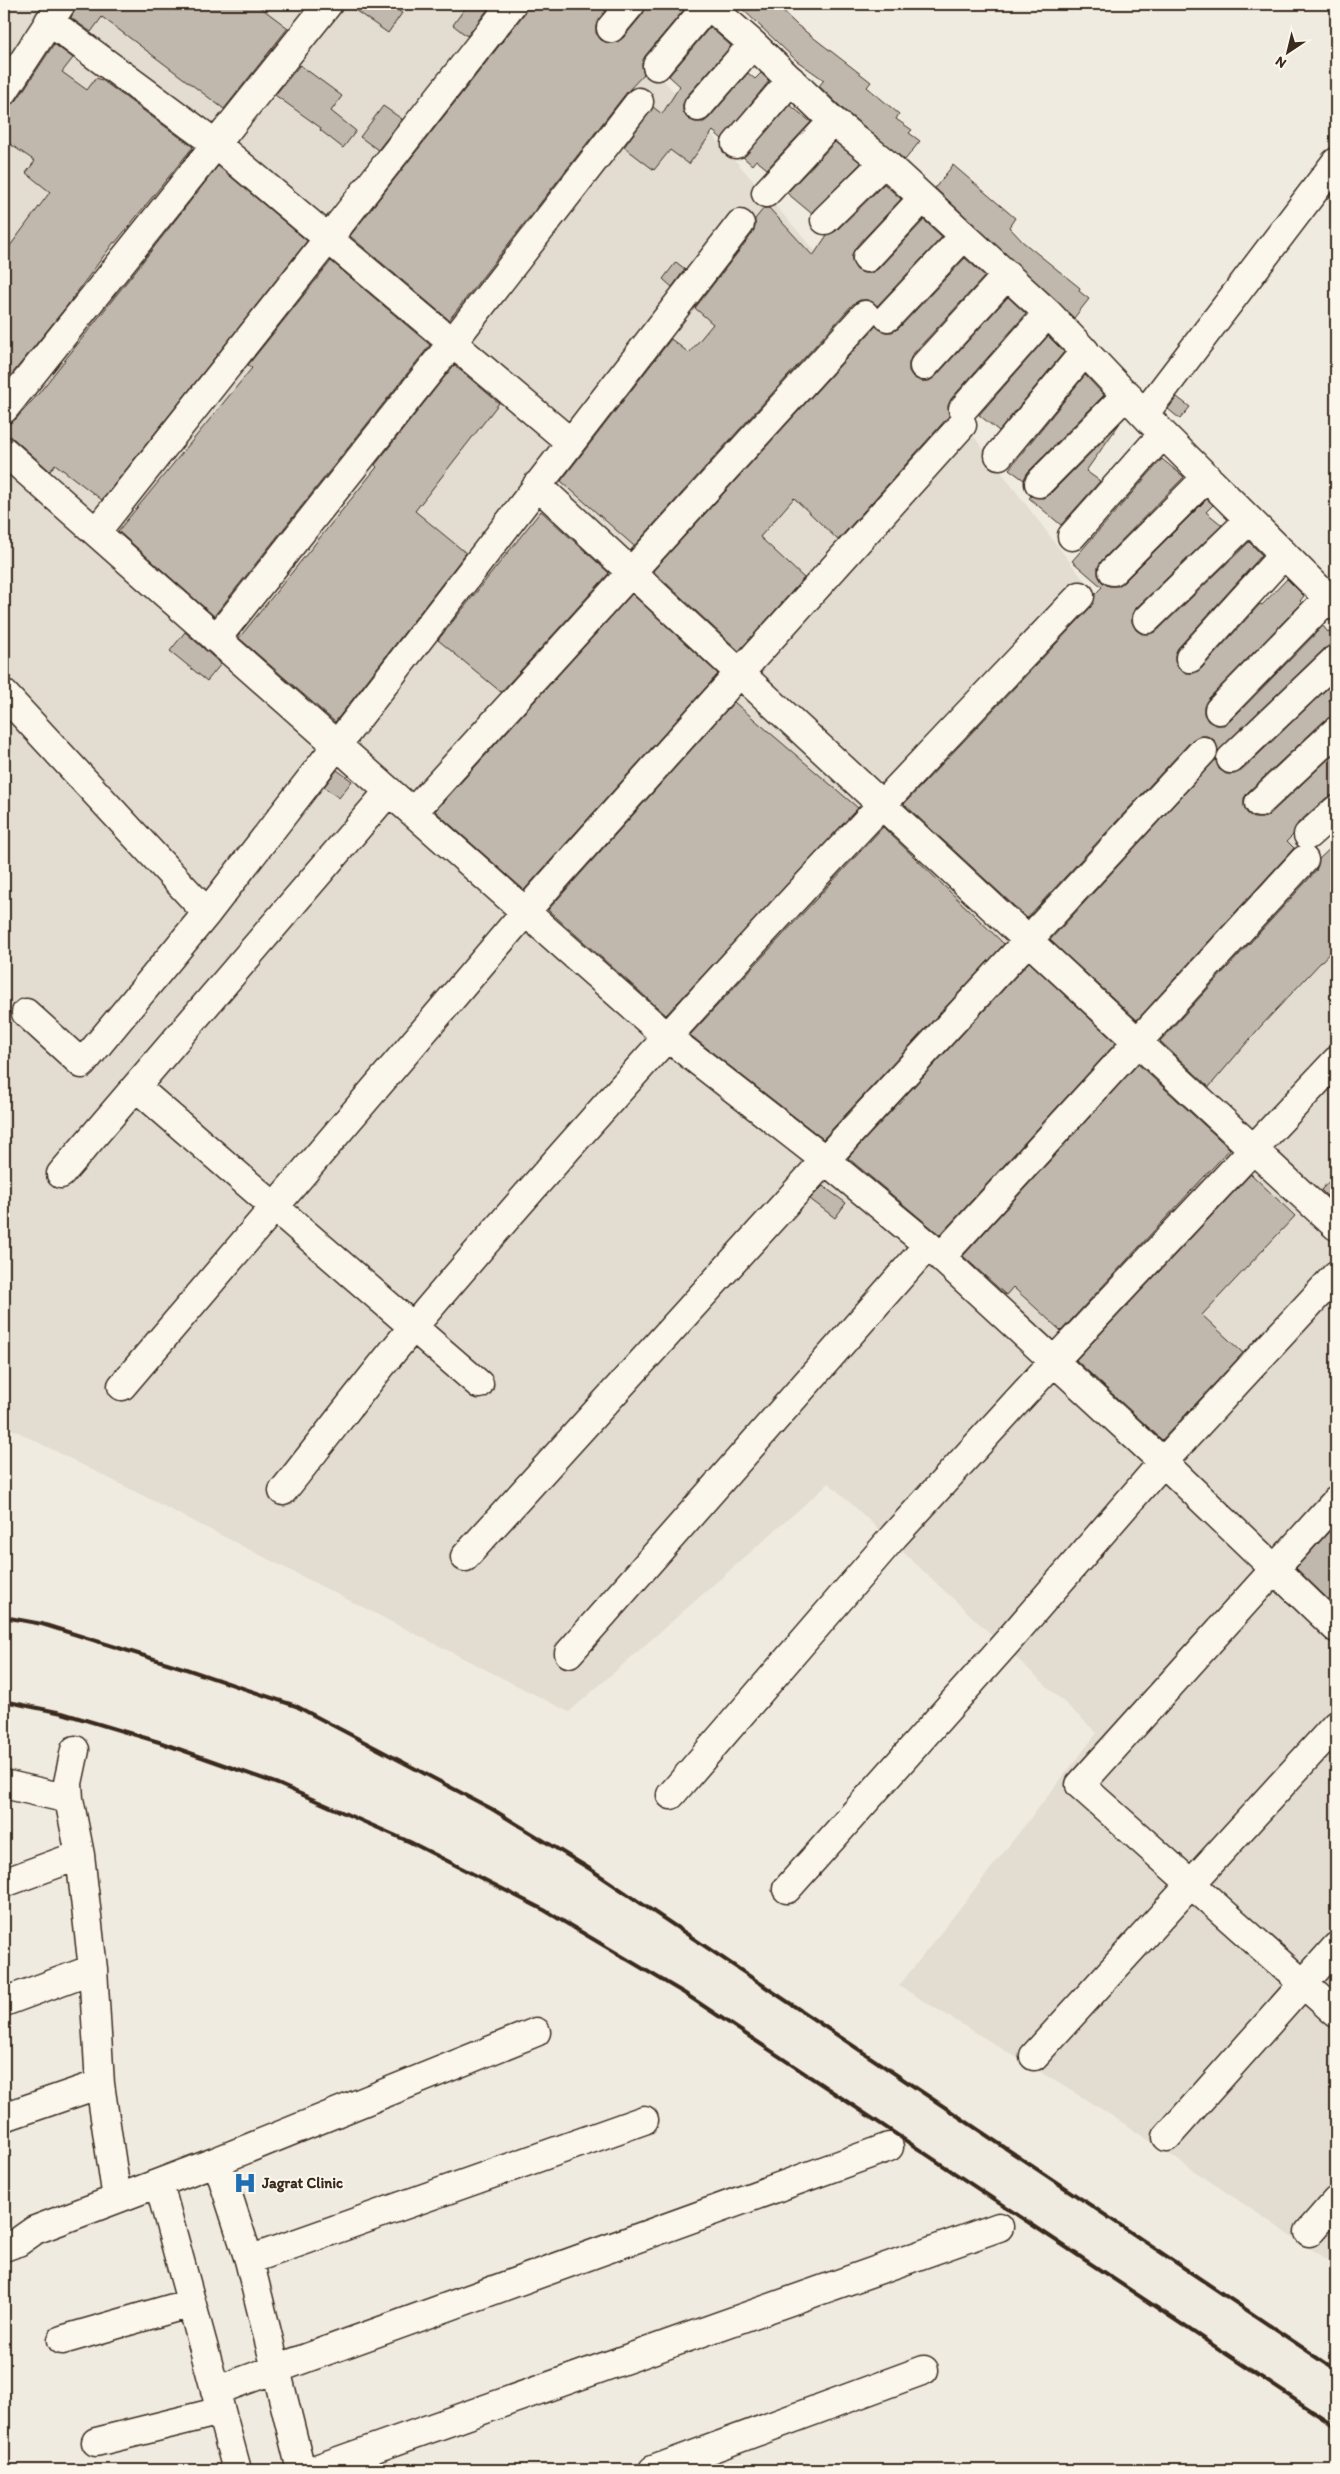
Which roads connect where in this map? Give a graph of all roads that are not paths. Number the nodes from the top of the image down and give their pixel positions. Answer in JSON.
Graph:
{"nodes":[{"id":1,"x":328,"y":4,"type":"edge"},
{"id":2,"x":512,"y":4,"type":"edge"},
{"id":3,"x":631,"y":4,"type":"edge"},
{"id":4,"x":708,"y":4,"type":"edge"},
{"id":5,"x":55,"y":12,"type":"edge"},
{"id":6,"x":610,"y":28,"type":"dead end"},
{"id":7,"x":753,"y":44,"type":"junction"},
{"id":8,"x":657,"y":66,"type":"dead end"},
{"id":9,"x":791,"y":80,"type":"junction"},
{"id":10,"x":4,"y":92,"type":"edge"},
{"id":11,"x":639,"y":102,"type":"dead end"},
{"id":12,"x":698,"y":107,"type":"dead end"},
{"id":13,"x":833,"y":121,"type":"junction"},
{"id":14,"x":217,"y":144,"type":"junction"},
{"id":15,"x":736,"y":144,"type":"dead end"},
{"id":16,"x":884,"y":162,"type":"junction"},
{"id":17,"x":1336,"y":162,"type":"edge"},
{"id":18,"x":766,"y":193,"type":"dead end"},
{"id":19,"x":923,"y":198,"type":"junction"},
{"id":20,"x":825,"y":220,"type":"dead end"},
{"id":21,"x":740,"y":224,"type":"dead end"},
{"id":22,"x":964,"y":236,"type":"junction"},
{"id":23,"x":328,"y":239,"type":"junction"},
{"id":24,"x":867,"y":258,"type":"dead end"},
{"id":25,"x":1007,"y":275,"type":"junction"},
{"id":26,"x":1048,"y":313,"type":"junction"},
{"id":27,"x":452,"y":343,"type":"junction"},
{"id":28,"x":1085,"y":351,"type":"junction"},
{"id":29,"x":924,"y":366,"type":"dead end"},
{"id":30,"x":1136,"y":404,"type":"junction"},
{"id":31,"x":4,"y":409,"type":"edge"},
{"id":32,"x":1163,"y":434,"type":"junction"},
{"id":33,"x":570,"y":442,"type":"junction"},
{"id":34,"x":4,"y":451,"type":"edge"},
{"id":35,"x":1000,"y":455,"type":"dead end"},
{"id":36,"x":1207,"y":477,"type":"junction"},
{"id":37,"x":1039,"y":483,"type":"dead end"},
{"id":38,"x":537,"y":485,"type":"junction"},
{"id":39,"x":1249,"y":520,"type":"junction"},
{"id":40,"x":96,"y":532,"type":"junction"},
{"id":41,"x":1072,"y":536,"type":"dead end"},
{"id":42,"x":1284,"y":554,"type":"junction"},
{"id":43,"x":1113,"y":571,"type":"dead end"},
{"id":44,"x":631,"y":573,"type":"junction"},
{"id":45,"x":1080,"y":596,"type":"dead end"},
{"id":46,"x":1332,"y":602,"type":"edge"},
{"id":47,"x":1147,"y":619,"type":"dead end"},
{"id":48,"x":216,"y":639,"type":"junction"},
{"id":49,"x":1190,"y":658,"type":"dead end"},
{"id":50,"x":1336,"y":659,"type":"edge"},
{"id":51,"x":738,"y":673,"type":"junction"},
{"id":52,"x":4,"y":694,"type":"edge"},
{"id":53,"x":1219,"y":710,"type":"dead end"},
{"id":54,"x":1336,"y":731,"type":"edge"},
{"id":55,"x":337,"y":745,"type":"junction"},
{"id":56,"x":1203,"y":751,"type":"dead end"},
{"id":57,"x":1231,"y":759,"type":"dead end"},
{"id":58,"x":389,"y":791,"type":"junction"},
{"id":59,"x":1259,"y":803,"type":"dead end"},
{"id":60,"x":880,"y":804,"type":"junction"},
{"id":61,"x":1336,"y":810,"type":"edge"},
{"id":62,"x":413,"y":812,"type":"junction"},
{"id":63,"x":526,"y":911,"type":"junction"},
{"id":64,"x":207,"y":913,"type":"junction"},
{"id":65,"x":1028,"y":941,"type":"junction"},
{"id":66,"x":26,"y":1013,"type":"dead end"},
{"id":67,"x":666,"y":1036,"type":"junction"},
{"id":68,"x":1138,"y":1043,"type":"junction"},
{"id":69,"x":1336,"y":1061,"type":"edge"},
{"id":70,"x":136,"y":1087,"type":"junction"},
{"id":71,"x":1253,"y":1150,"type":"junction"},
{"id":72,"x":825,"y":1160,"type":"junction"},
{"id":73,"x":60,"y":1174,"type":"dead end"},
{"id":74,"x":274,"y":1207,"type":"junction"},
{"id":75,"x":1336,"y":1226,"type":"edge"},
{"id":76,"x":934,"y":1251,"type":"junction"},
{"id":77,"x":1336,"y":1275,"type":"edge"},
{"id":78,"x":413,"y":1327,"type":"junction"},
{"id":79,"x":1054,"y":1361,"type":"junction"},
{"id":80,"x":479,"y":1384,"type":"dead end"},
{"id":81,"x":122,"y":1386,"type":"dead end"},
{"id":82,"x":1163,"y":1462,"type":"junction"},
{"id":83,"x":283,"y":1490,"type":"dead end"},
{"id":84,"x":1336,"y":1501,"type":"edge"},
{"id":85,"x":465,"y":1557,"type":"dead end"},
{"id":86,"x":1274,"y":1570,"type":"junction"},
{"id":87,"x":1336,"y":1628,"type":"edge"},
{"id":88,"x":569,"y":1653,"type":"dead end"},
{"id":89,"x":1336,"y":1725,"type":"edge"},
{"id":90,"x":76,"y":1750,"type":"dead end"},
{"id":91,"x":4,"y":1784,"type":"edge"},
{"id":92,"x":670,"y":1795,"type":"dead end"},
{"id":93,"x":69,"y":1799,"type":"junction"},
{"id":94,"x":80,"y":1855,"type":"junction"},
{"id":95,"x":4,"y":1883,"type":"edge"},
{"id":96,"x":1191,"y":1884,"type":"junction"},
{"id":97,"x":787,"y":1889,"type":"dead end"},
{"id":98,"x":1336,"y":1948,"type":"edge"},
{"id":99,"x":93,"y":1969,"type":"junction"},
{"id":100,"x":1303,"y":1984,"type":"junction"},
{"id":101,"x":4,"y":2002,"type":"edge"},
{"id":102,"x":1336,"y":2013,"type":"edge"},
{"id":103,"x":536,"y":2032,"type":"dead end"},
{"id":104,"x":1034,"y":2056,"type":"dead end"},
{"id":105,"x":100,"y":2084,"type":"junction"},
{"id":106,"x":4,"y":2118,"type":"edge"},
{"id":107,"x":644,"y":2120,"type":"dead end"},
{"id":108,"x":1167,"y":2137,"type":"dead end"},
{"id":109,"x":889,"y":2147,"type":"dead end"},
{"id":110,"x":217,"y":2162,"type":"junction"},
{"id":111,"x":159,"y":2184,"type":"junction"},
{"id":112,"x":117,"y":2199,"type":"junction"},
{"id":113,"x":1336,"y":2201,"type":"edge"},
{"id":114,"x":999,"y":2227,"type":"dead end"},
{"id":115,"x":35,"y":2230,"type":"junction"},
{"id":116,"x":4,"y":2232,"type":"edge"},
{"id":117,"x":1309,"y":2232,"type":"dead end"},
{"id":118,"x":4,"y":2247,"type":"edge"},
{"id":119,"x":249,"y":2260,"type":"junction"},
{"id":120,"x":191,"y":2303,"type":"junction"},
{"id":121,"x":62,"y":2340,"type":"dead end"},
{"id":122,"x":277,"y":2369,"type":"junction"},
{"id":123,"x":924,"y":2370,"type":"dead end"},
{"id":124,"x":218,"y":2401,"type":"junction"},
{"id":125,"x":96,"y":2442,"type":"dead end"},
{"id":126,"x":237,"y":2470,"type":"edge"},
{"id":127,"x":300,"y":2470,"type":"edge"},
{"id":128,"x":314,"y":2470,"type":"edge"},
{"id":129,"x":653,"y":2470,"type":"edge"}],
"edges":[{"from":1,"to":14,"type":"street"},
{"from":2,"to":23,"type":"street"},
{"from":3,"to":6,"type":"street"},
{"from":4,"to":7,"type":"street"},
{"from":4,"to":8,"type":"street"},
{"from":5,"to":10,"type":"street"},
{"from":5,"to":14,"type":"street"},
{"from":7,"to":9,"type":"street"},
{"from":7,"to":12,"type":"street"},
{"from":9,"to":13,"type":"street"},
{"from":9,"to":15,"type":"street"},
{"from":11,"to":27,"type":"street"},
{"from":13,"to":16,"type":"street"},
{"from":13,"to":18,"type":"street"},
{"from":14,"to":23,"type":"street"},
{"from":14,"to":31,"type":"street"},
{"from":16,"to":19,"type":"street"},
{"from":16,"to":20,"type":"street"},
{"from":17,"to":30,"type":"street"},
{"from":19,"to":22,"type":"street"},
{"from":19,"to":24,"type":"street"},
{"from":21,"to":33,"type":"street"},
{"from":22,"to":25,"type":"street"},
{"from":22,"to":44,"type":"street"},
{"from":23,"to":27,"type":"street"},
{"from":23,"to":40,"type":"street"},
{"from":25,"to":26,"type":"street"},
{"from":25,"to":29,"type":"street"},
{"from":26,"to":28,"type":"street"},
{"from":26,"to":51,"type":"street"},
{"from":27,"to":33,"type":"street"},
{"from":27,"to":48,"type":"street"},
{"from":28,"to":30,"type":"street"},
{"from":28,"to":35,"type":"street"},
{"from":30,"to":32,"type":"street"},
{"from":30,"to":37,"type":"street"},
{"from":32,"to":36,"type":"street"},
{"from":32,"to":41,"type":"street"},
{"from":33,"to":38,"type":"street"},
{"from":34,"to":40,"type":"street"},
{"from":36,"to":39,"type":"street"},
{"from":36,"to":43,"type":"street"},
{"from":38,"to":44,"type":"street"},
{"from":38,"to":55,"type":"street"},
{"from":39,"to":42,"type":"street"},
{"from":39,"to":47,"type":"street"},
{"from":40,"to":48,"type":"street"},
{"from":42,"to":46,"type":"street"},
{"from":42,"to":49,"type":"street"},
{"from":44,"to":51,"type":"street"},
{"from":44,"to":62,"type":"street"},
{"from":45,"to":60,"type":"street"},
{"from":46,"to":53,"type":"street"},
{"from":48,"to":55,"type":"street"},
{"from":50,"to":57,"type":"street"},
{"from":51,"to":60,"type":"street"},
{"from":51,"to":63,"type":"street"},
{"from":52,"to":64,"type":"street"},
{"from":54,"to":59,"type":"street"},
{"from":55,"to":58,"type":"street"},
{"from":55,"to":64,"type":"street"},
{"from":56,"to":65,"type":"street"},
{"from":58,"to":62,"type":"street"},
{"from":58,"to":70,"type":"street"},
{"from":60,"to":65,"type":"street"},
{"from":60,"to":67,"type":"street"},
{"from":61,"to":68,"type":"street"},
{"from":62,"to":63,"type":"street"},
{"from":63,"to":67,"type":"street"},
{"from":63,"to":74,"type":"street"},
{"from":64,"to":66,"type":"street"},
{"from":65,"to":68,"type":"street"},
{"from":65,"to":72,"type":"street"},
{"from":67,"to":72,"type":"street"},
{"from":67,"to":78,"type":"street"},
{"from":68,"to":71,"type":"street"},
{"from":68,"to":76,"type":"street"},
{"from":69,"to":71,"type":"street"},
{"from":70,"to":73,"type":"street"},
{"from":70,"to":74,"type":"street"},
{"from":71,"to":75,"type":"street"},
{"from":71,"to":79,"type":"street"},
{"from":72,"to":76,"type":"street"},
{"from":72,"to":85,"type":"street"},
{"from":74,"to":78,"type":"street"},
{"from":74,"to":81,"type":"street"},
{"from":76,"to":79,"type":"street"},
{"from":76,"to":88,"type":"street"},
{"from":77,"to":82,"type":"street"},
{"from":78,"to":80,"type":"street"},
{"from":78,"to":83,"type":"street"},
{"from":79,"to":82,"type":"street"},
{"from":79,"to":92,"type":"street"},
{"from":82,"to":86,"type":"street"},
{"from":82,"to":97,"type":"street"},
{"from":84,"to":86,"type":"street"},
{"from":86,"to":87,"type":"street"},
{"from":86,"to":96,"type":"street"},
{"from":89,"to":96,"type":"street"},
{"from":90,"to":93,"type":"street"},
{"from":91,"to":93,"type":"street"},
{"from":93,"to":94,"type":"street"},
{"from":94,"to":95,"type":"street"},
{"from":94,"to":99,"type":"street"},
{"from":96,"to":100,"type":"street"},
{"from":96,"to":104,"type":"street"},
{"from":98,"to":100,"type":"street"},
{"from":99,"to":101,"type":"street"},
{"from":99,"to":105,"type":"street"},
{"from":100,"to":102,"type":"street"},
{"from":100,"to":108,"type":"street"},
{"from":103,"to":110,"type":"street"},
{"from":105,"to":106,"type":"street"},
{"from":105,"to":112,"type":"street"},
{"from":107,"to":119,"type":"street"},
{"from":109,"to":122,"type":"street"},
{"from":110,"to":111,"type":"street"},
{"from":110,"to":119,"type":"street"},
{"from":111,"to":112,"type":"street"},
{"from":111,"to":120,"type":"street"},
{"from":112,"to":115,"type":"street"},
{"from":113,"to":117,"type":"street"},
{"from":114,"to":128,"type":"street"},
{"from":115,"to":116,"type":"street"},
{"from":115,"to":118,"type":"street"},
{"from":119,"to":122,"type":"street"},
{"from":120,"to":121,"type":"street"},
{"from":120,"to":124,"type":"street"},
{"from":122,"to":124,"type":"street"},
{"from":122,"to":127,"type":"street"},
{"from":123,"to":129,"type":"street"},
{"from":124,"to":125,"type":"street"},
{"from":124,"to":126,"type":"street"}]}
